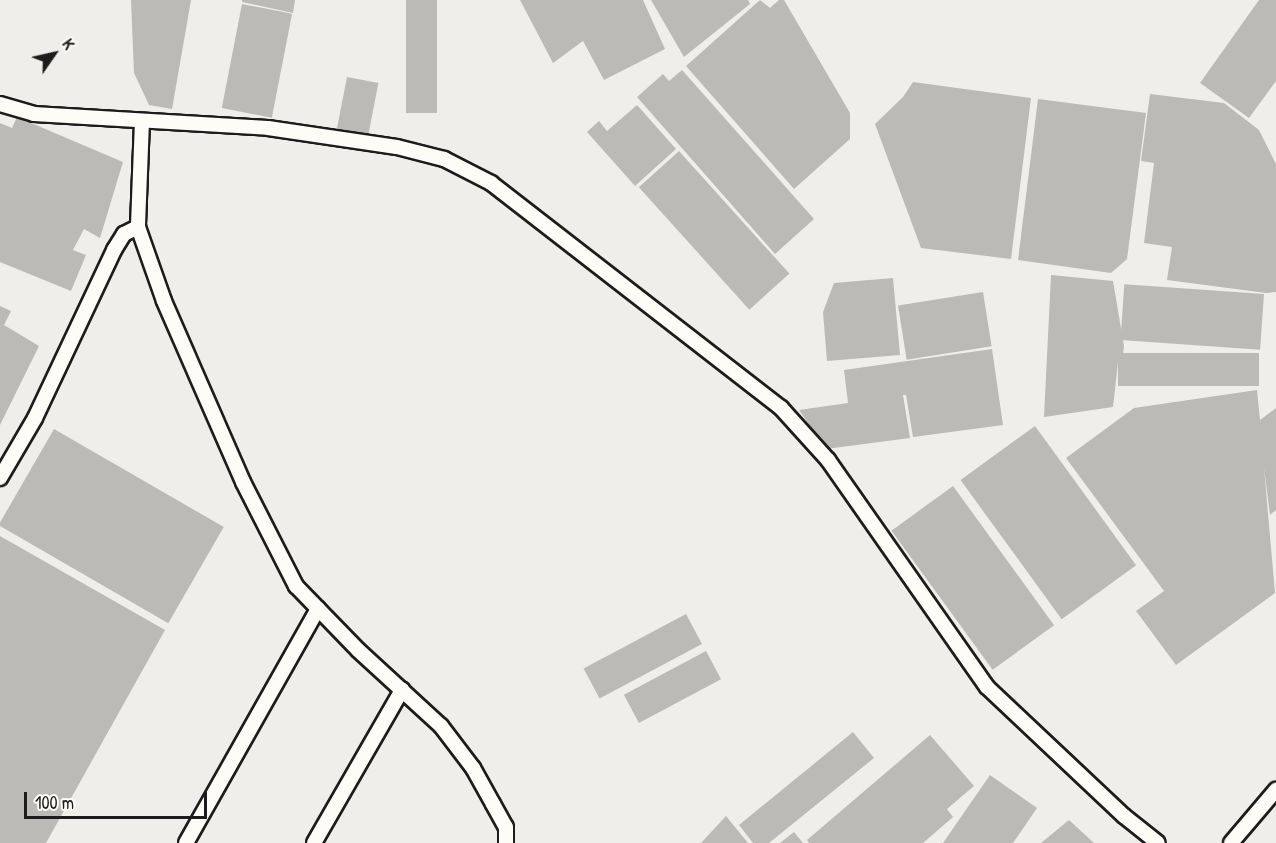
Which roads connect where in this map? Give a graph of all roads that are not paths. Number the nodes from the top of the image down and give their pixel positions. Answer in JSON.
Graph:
{"nodes":[{"id":1,"x":0,"y":104,"type":"edge"},
{"id":2,"x":142,"y":121,"type":"junction"},
{"id":3,"x":138,"y":227,"type":"junction"},
{"id":4,"x":0,"y":478,"type":"edge"},
{"id":5,"x":318,"y":609,"type":"junction"},
{"id":6,"x":402,"y":690,"type":"junction"},
{"id":7,"x":1276,"y":790,"type":"edge"},
{"id":8,"x":186,"y":843,"type":"edge"},
{"id":9,"x":314,"y":843,"type":"edge"},
{"id":10,"x":506,"y":843,"type":"edge"},
{"id":11,"x":1158,"y":843,"type":"edge"},
{"id":12,"x":1231,"y":843,"type":"edge"}],
"edges":[{"from":1,"to":2,"type":"street"},
{"from":2,"to":3,"type":"street"},
{"from":2,"to":11,"type":"street"},
{"from":3,"to":4,"type":"street"},
{"from":3,"to":5,"type":"street"},
{"from":5,"to":6,"type":"street"},
{"from":5,"to":8,"type":"street"},
{"from":6,"to":9,"type":"street"},
{"from":6,"to":10,"type":"street"},
{"from":7,"to":12,"type":"street"}]}
